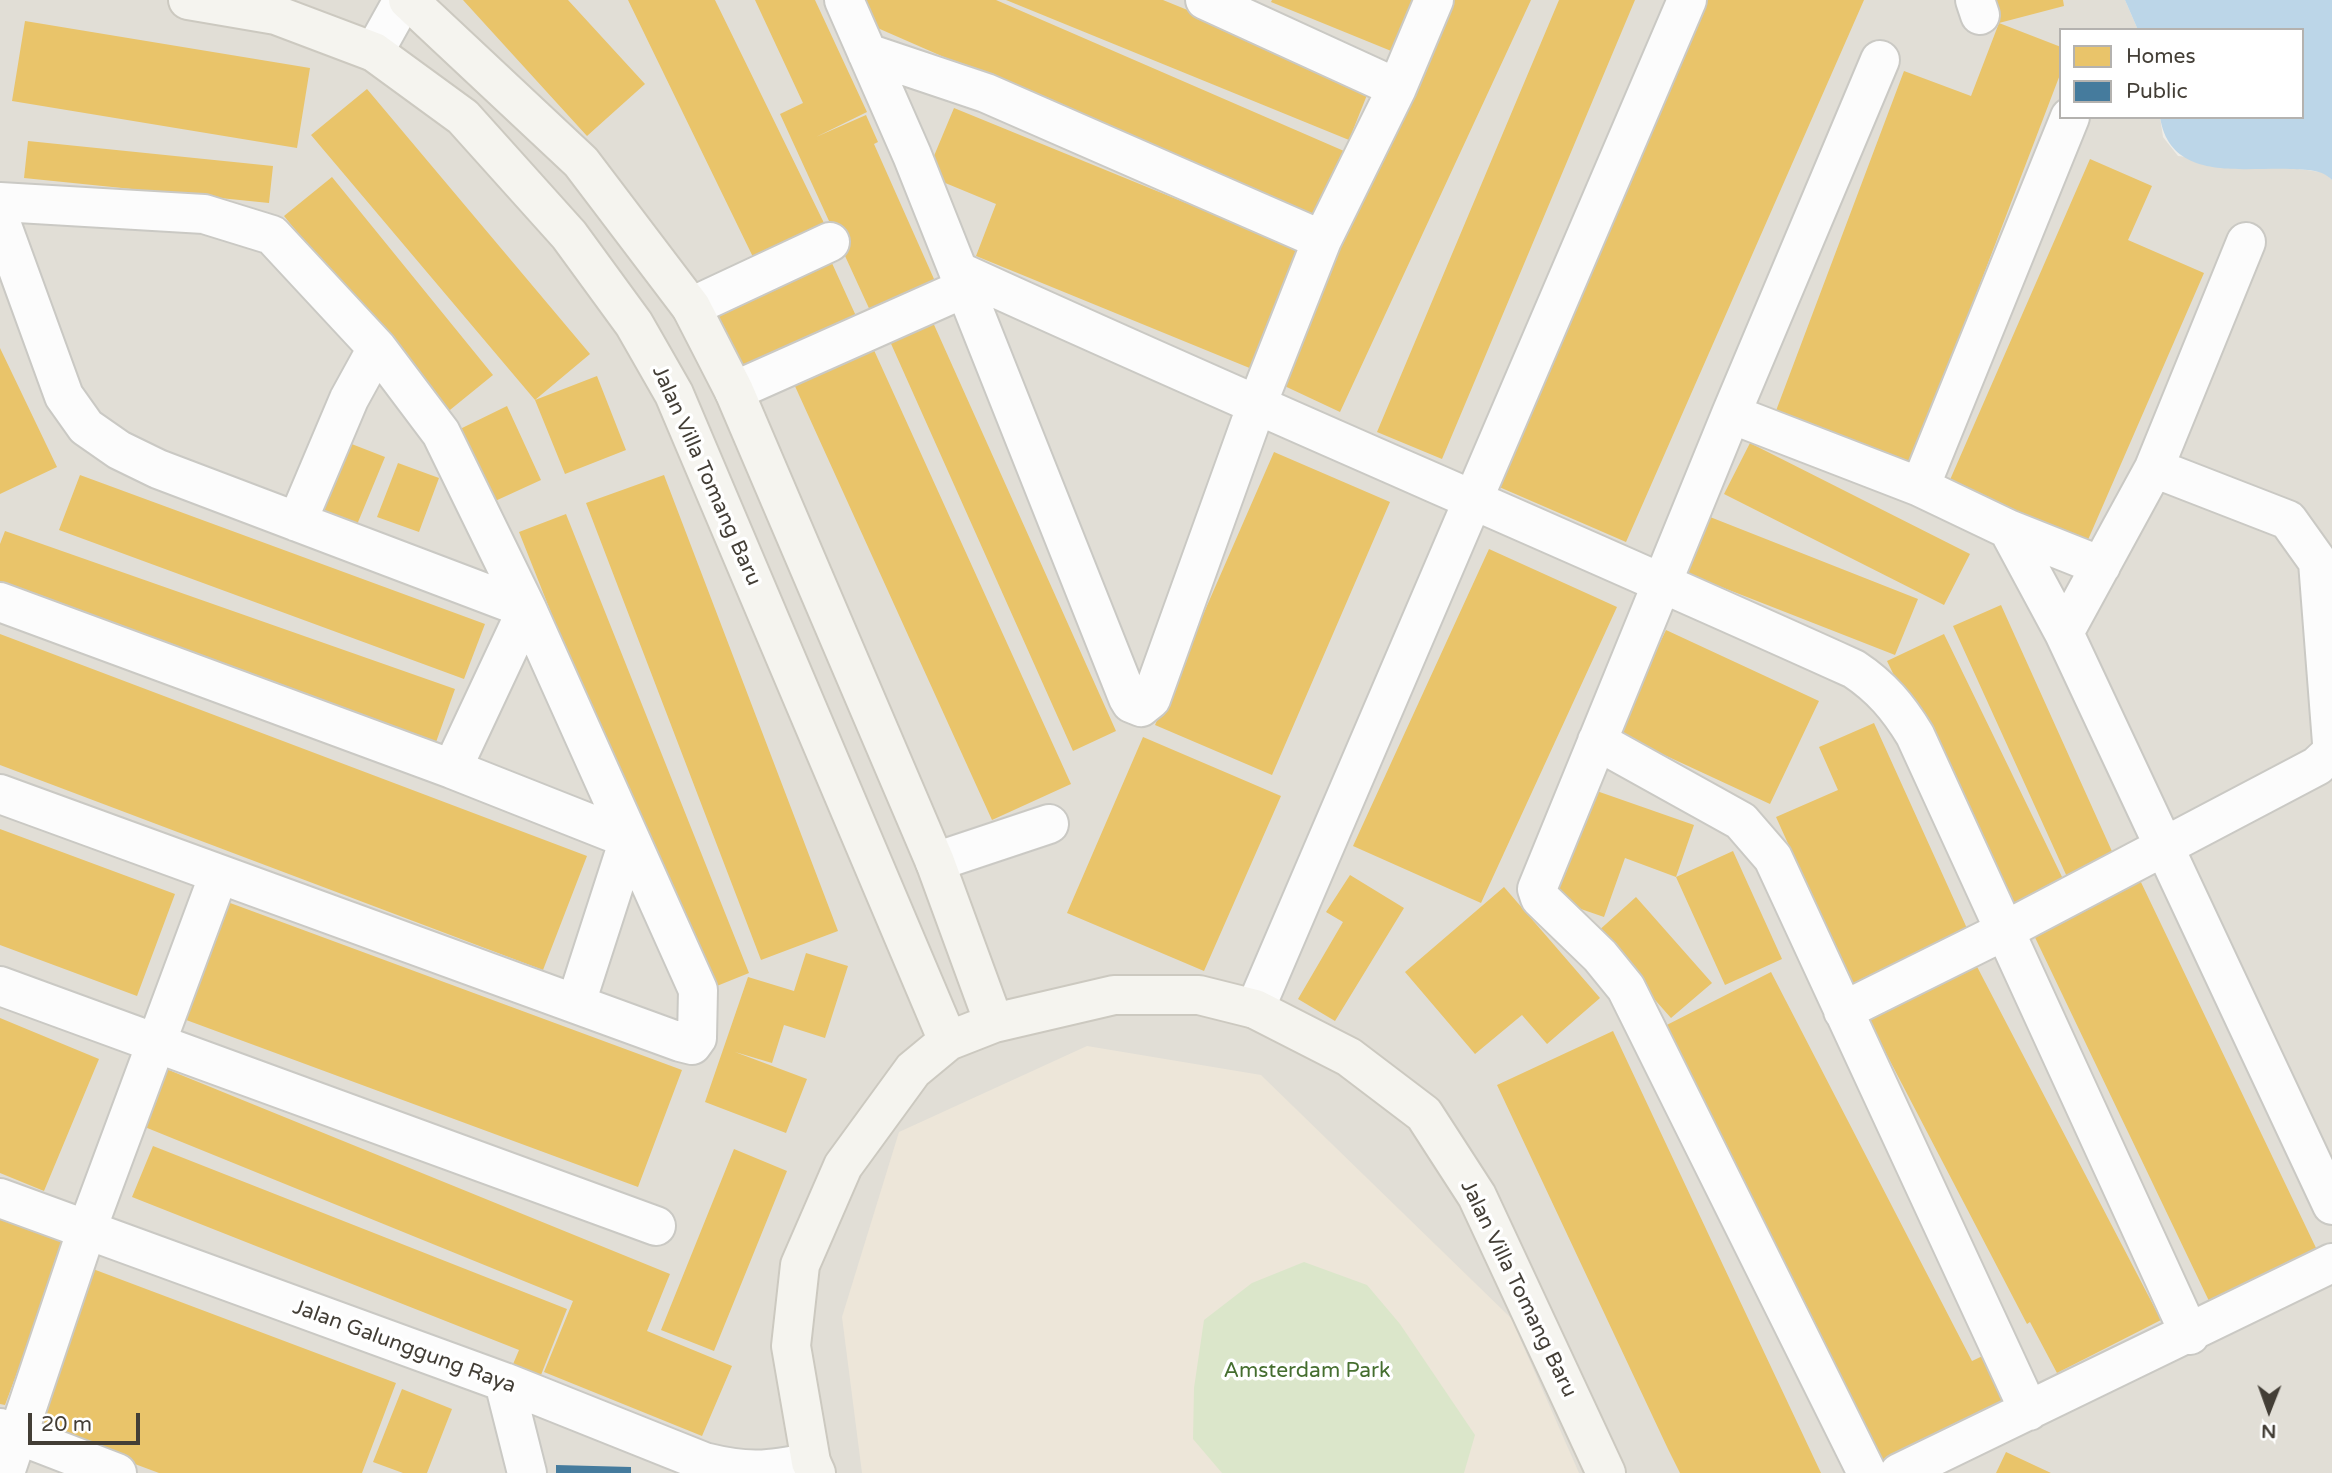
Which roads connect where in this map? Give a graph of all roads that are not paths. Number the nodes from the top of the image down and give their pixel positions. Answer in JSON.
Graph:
{"nodes":[{"id":1,"x":188,"y":0,"type":"edge"},
{"id":2,"x":403,"y":0,"type":"edge"},
{"id":3,"x":408,"y":0,"type":"edge"},
{"id":4,"x":844,"y":0,"type":"edge"},
{"id":5,"x":1434,"y":0,"type":"edge"},
{"id":6,"x":1687,"y":0,"type":"edge"},
{"id":7,"x":1221,"y":3,"type":"edge"},
{"id":8,"x":374,"y":52,"type":"junction"},
{"id":9,"x":867,"y":53,"type":"junction"},
{"id":10,"x":1880,"y":60,"type":"dead end"},
{"id":11,"x":1397,"y":88,"type":"junction"},
{"id":12,"x":2069,"y":119,"type":"edge"},
{"id":13,"x":0,"y":202,"type":"edge"},
{"id":14,"x":0,"y":220,"type":"edge"},
{"id":15,"x":1322,"y":240,"type":"junction"},
{"id":16,"x":830,"y":242,"type":"dead end"},
{"id":17,"x":2246,"y":242,"type":"dead end"},
{"id":18,"x":962,"y":280,"type":"junction"},
{"id":19,"x":691,"y":307,"type":"junction"},
{"id":20,"x":377,"y":348,"type":"junction"},
{"id":21,"x":734,"y":391,"type":"junction"},
{"id":22,"x":1255,"y":407,"type":"junction"},
{"id":23,"x":1731,"y":414,"type":"junction"},
{"id":24,"x":2154,"y":468,"type":"junction"},
{"id":25,"x":1920,"y":488,"type":"junction"},
{"id":26,"x":1473,"y":500,"type":"junction"},
{"id":27,"x":297,"y":522,"type":"junction"},
{"id":28,"x":2008,"y":529,"type":"junction"},
{"id":29,"x":2101,"y":566,"type":"junction"},
{"id":30,"x":1662,"y":582,"type":"junction"},
{"id":31,"x":0,"y":602,"type":"edge"},
{"id":32,"x":527,"y":610,"type":"junction"},
{"id":33,"x":2064,"y":633,"type":"junction"},
{"id":34,"x":1597,"y":741,"type":"junction"},
{"id":35,"x":2332,"y":743,"type":"edge"},
{"id":36,"x":2332,"y":752,"type":"edge"},
{"id":37,"x":452,"y":769,"type":"junction"},
{"id":38,"x":0,"y":794,"type":"edge"},
{"id":39,"x":1049,"y":824,"type":"dead end"},
{"id":40,"x":629,"y":839,"type":"junction"},
{"id":41,"x":2164,"y":845,"type":"junction"},
{"id":42,"x":935,"y":862,"type":"junction"},
{"id":43,"x":219,"y":874,"type":"junction"},
{"id":44,"x":2002,"y":932,"type":"junction"},
{"id":45,"x":0,"y":986,"type":"edge"},
{"id":46,"x":576,"y":1003,"type":"junction"},
{"id":47,"x":1255,"y":1009,"type":"junction"},
{"id":48,"x":1843,"y":1011,"type":"junction"},
{"id":49,"x":994,"y":1023,"type":"junction"},
{"id":50,"x":157,"y":1041,"type":"junction"},
{"id":51,"x":948,"y":1041,"type":"junction"},
{"id":52,"x":0,"y":1198,"type":"edge"},
{"id":53,"x":2332,"y":1205,"type":"edge"},
{"id":54,"x":656,"y":1226,"type":"dead end"},
{"id":55,"x":86,"y":1232,"type":"junction"},
{"id":56,"x":2332,"y":1263,"type":"edge"},
{"id":57,"x":2190,"y":1335,"type":"junction"},
{"id":58,"x":505,"y":1382,"type":"junction"},
{"id":59,"x":2029,"y":1411,"type":"junction"},
{"id":60,"x":9,"y":1431,"type":"edge"},
{"id":61,"x":813,"y":1468,"type":"edge"},
{"id":62,"x":5,"y":1473,"type":"edge"},
{"id":63,"x":117,"y":1473,"type":"edge"},
{"id":64,"x":527,"y":1473,"type":"edge"},
{"id":65,"x":1606,"y":1473,"type":"edge"},
{"id":66,"x":1867,"y":1473,"type":"edge"},
{"id":67,"x":1899,"y":1473,"type":"edge"}],
"edges":[{"from":1,"to":8,"type":"street","name":"Jalan Villa Tomang Baru"},
{"from":2,"to":8,"type":"street"},
{"from":3,"to":19,"type":"street"},
{"from":4,"to":9,"type":"street"},
{"from":5,"to":11,"type":"street"},
{"from":6,"to":26,"type":"street"},
{"from":7,"to":11,"type":"street"},
{"from":8,"to":51,"type":"street","name":"Jalan Villa Tomang Baru"},
{"from":9,"to":15,"type":"street"},
{"from":9,"to":18,"type":"street"},
{"from":10,"to":23,"type":"street"},
{"from":11,"to":15,"type":"street"},
{"from":12,"to":25,"type":"street"},
{"from":13,"to":20,"type":"street"},
{"from":14,"to":27,"type":"street"},
{"from":15,"to":22,"type":"street"},
{"from":16,"to":19,"type":"street"},
{"from":17,"to":24,"type":"street"},
{"from":18,"to":21,"type":"street"},
{"from":18,"to":22,"type":"street"},
{"from":18,"to":22,"type":"street"},
{"from":19,"to":21,"type":"street"},
{"from":20,"to":27,"type":"street"},
{"from":20,"to":32,"type":"street"},
{"from":21,"to":42,"type":"street"},
{"from":22,"to":26,"type":"street"},
{"from":23,"to":25,"type":"street"},
{"from":23,"to":30,"type":"street"},
{"from":24,"to":29,"type":"street"},
{"from":24,"to":35,"type":"street"},
{"from":25,"to":28,"type":"street"},
{"from":26,"to":30,"type":"street"},
{"from":26,"to":47,"type":"street"},
{"from":27,"to":32,"type":"street"},
{"from":28,"to":29,"type":"street"},
{"from":28,"to":33,"type":"street"},
{"from":29,"to":33,"type":"street"},
{"from":30,"to":34,"type":"street"},
{"from":30,"to":44,"type":"street"},
{"from":31,"to":37,"type":"street"},
{"from":32,"to":37,"type":"street"},
{"from":32,"to":40,"type":"street"},
{"from":33,"to":41,"type":"street"},
{"from":34,"to":48,"type":"street"},
{"from":34,"to":66,"type":"street"},
{"from":36,"to":41,"type":"street"},
{"from":37,"to":40,"type":"street"},
{"from":38,"to":43,"type":"street"},
{"from":39,"to":42,"type":"street"},
{"from":40,"to":46,"type":"street"},
{"from":40,"to":46,"type":"street"},
{"from":41,"to":44,"type":"street"},
{"from":41,"to":53,"type":"street"},
{"from":42,"to":49,"type":"street"},
{"from":43,"to":46,"type":"street"},
{"from":43,"to":50,"type":"street"},
{"from":44,"to":48,"type":"street"},
{"from":44,"to":57,"type":"street"},
{"from":45,"to":50,"type":"street"},
{"from":47,"to":49,"type":"street","name":"Jalan Villa Tomang Baru"},
{"from":47,"to":65,"type":"street","name":"Jalan Villa Tomang Baru"},
{"from":48,"to":59,"type":"street"},
{"from":49,"to":51,"type":"street","name":"Jalan Villa Tomang Baru"},
{"from":50,"to":54,"type":"street"},
{"from":50,"to":55,"type":"street"},
{"from":51,"to":61,"type":"street","name":"Jalan Villa Tomang Baru"},
{"from":52,"to":55,"type":"street","name":"Jalan Galunggung Raya"},
{"from":55,"to":58,"type":"street","name":"Jalan Galunggung Raya"},
{"from":55,"to":60,"type":"street"},
{"from":56,"to":57,"type":"street"},
{"from":57,"to":59,"type":"street"},
{"from":58,"to":61,"type":"street","name":"Jalan Galunggung Raya"},
{"from":58,"to":64,"type":"street"},
{"from":59,"to":67,"type":"street"},
{"from":60,"to":62,"type":"street"},
{"from":60,"to":63,"type":"street"}]}
